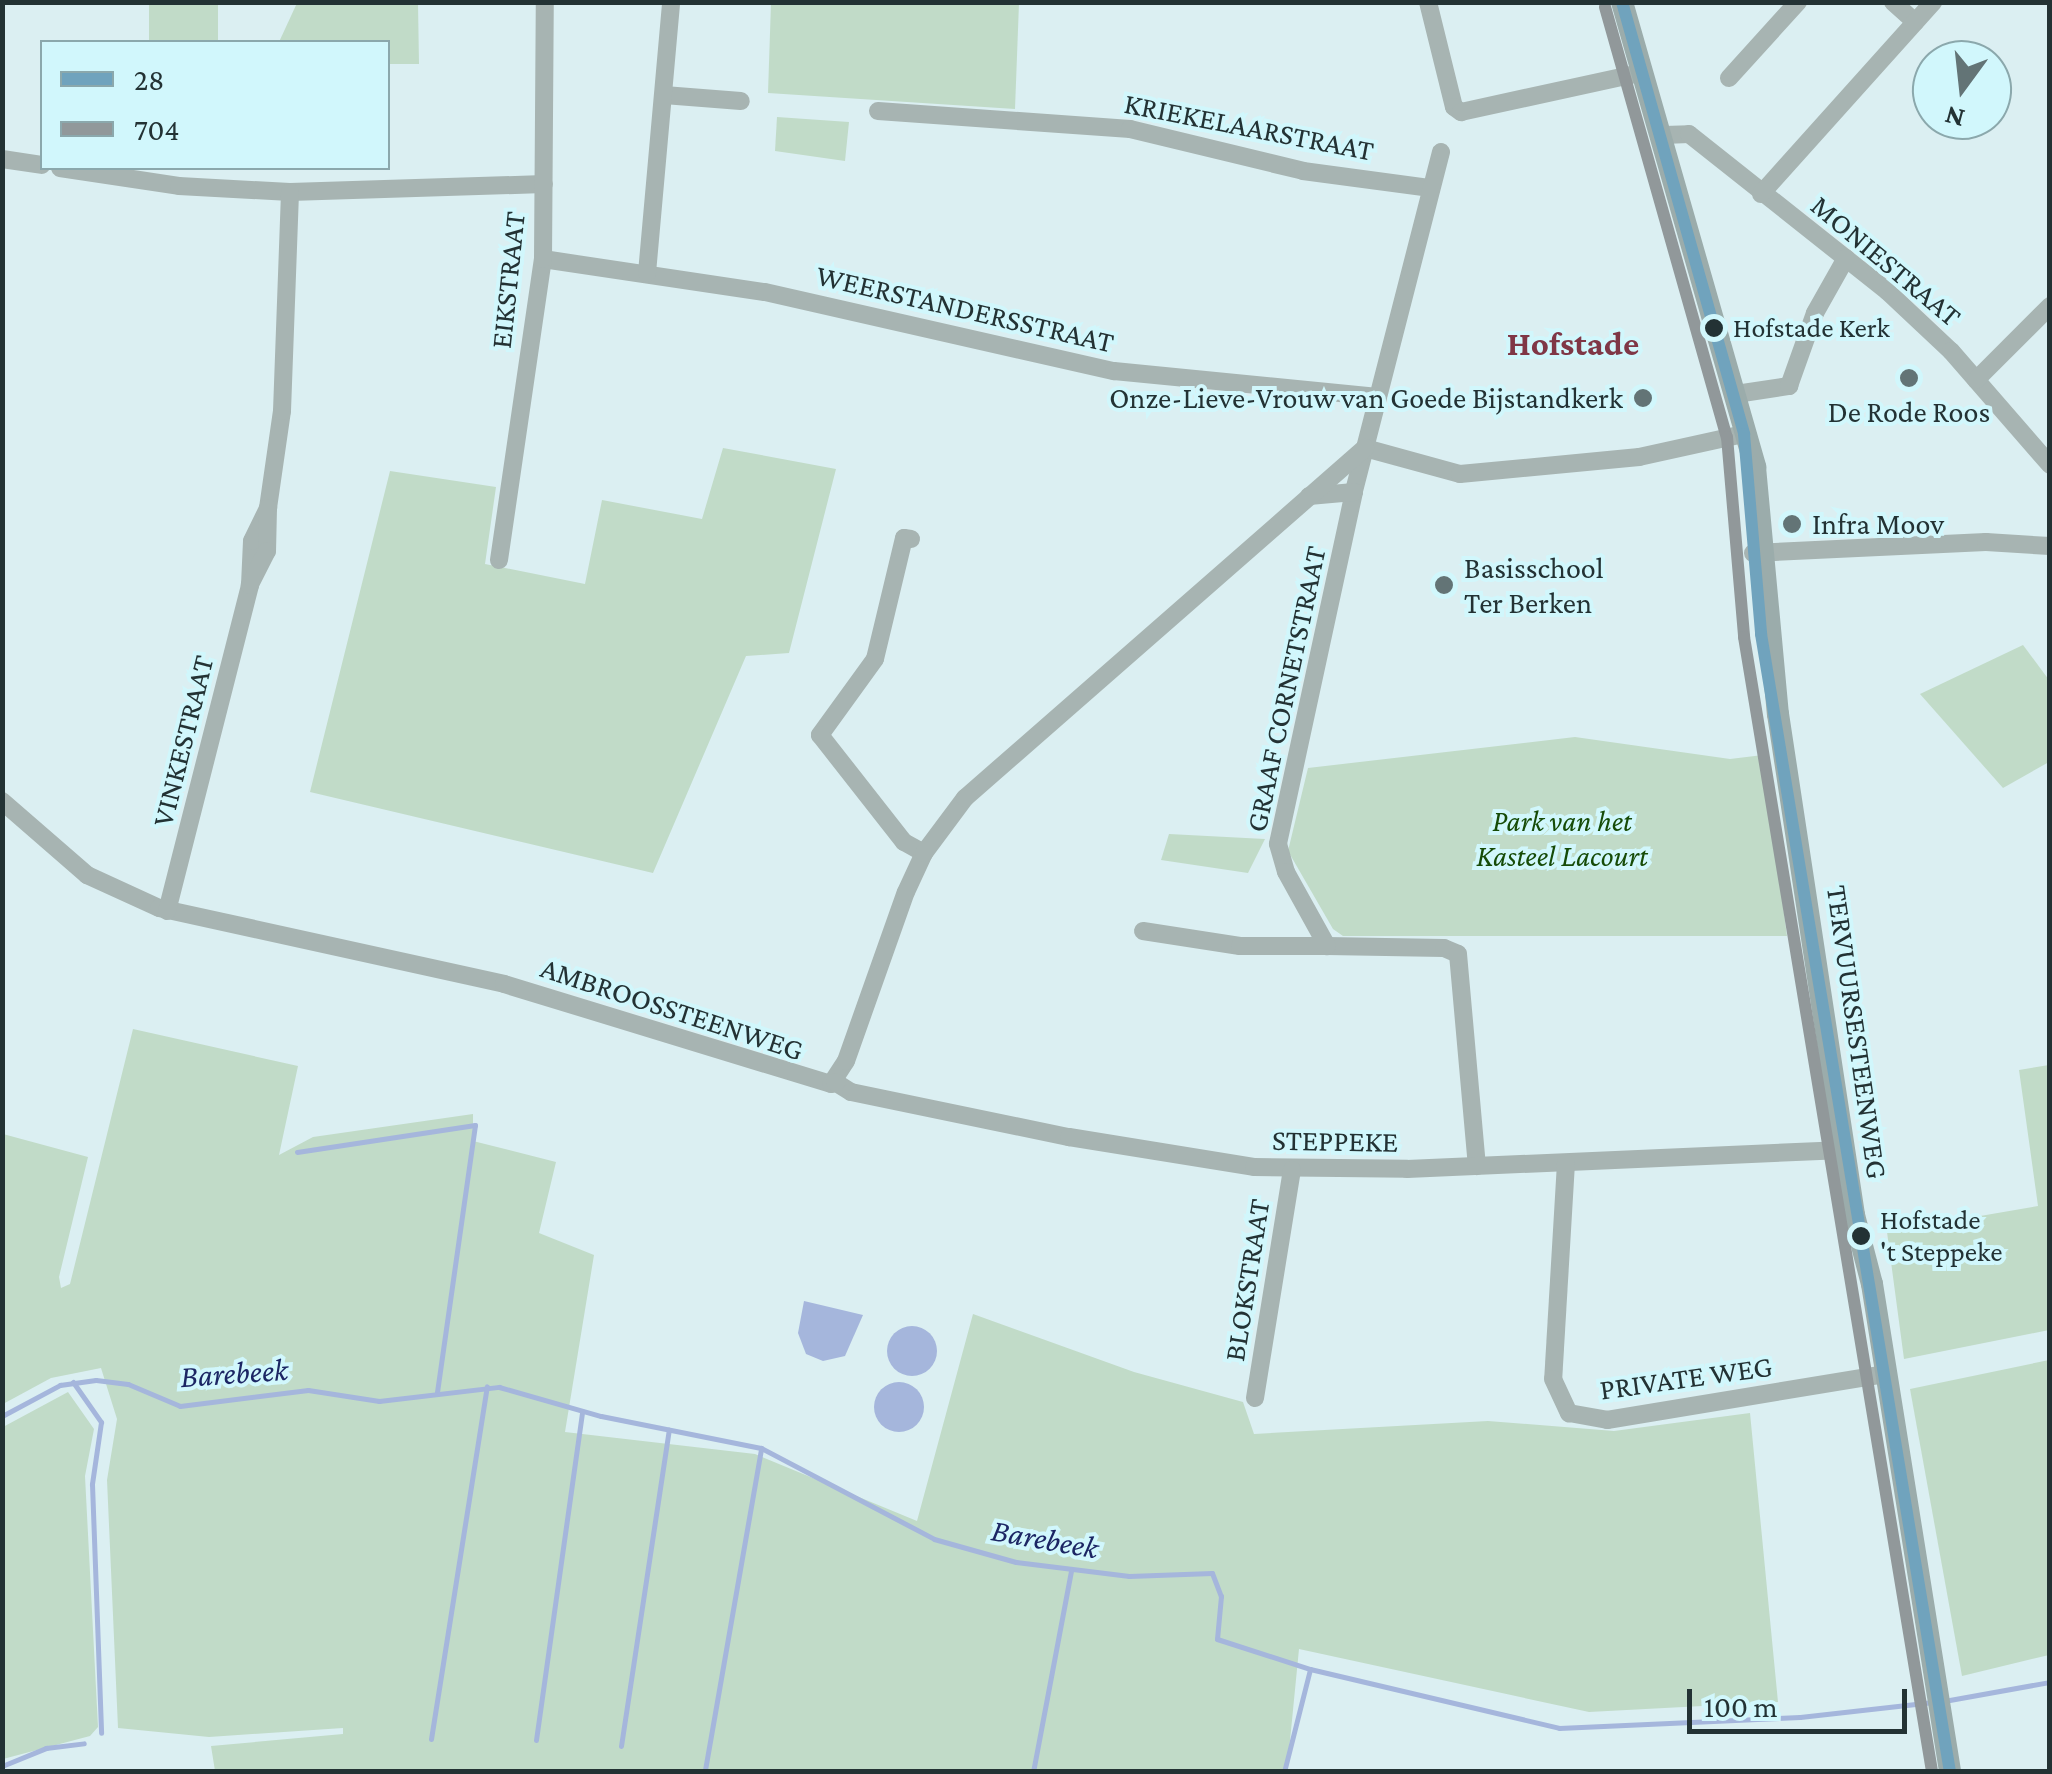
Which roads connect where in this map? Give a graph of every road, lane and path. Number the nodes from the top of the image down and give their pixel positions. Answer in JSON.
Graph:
{"nodes":[{"id":1,"x":545,"y":2,"type":"edge"},
{"id":2,"x":671,"y":2,"type":"edge"},
{"id":3,"x":1428,"y":2,"type":"edge"},
{"id":4,"x":1622,"y":2,"type":"edge"},
{"id":5,"x":1798,"y":2,"type":"edge"},
{"id":6,"x":1893,"y":2,"type":"edge"},
{"id":7,"x":1933,"y":2,"type":"edge"},
{"id":8,"x":1915,"y":22,"type":"junction"},
{"id":9,"x":1640,"y":73,"type":"junction"},
{"id":10,"x":1729,"y":78,"type":"dead end"},
{"id":11,"x":664,"y":95,"type":"junction"},
{"id":12,"x":741,"y":101,"type":"dead end"},
{"id":13,"x":878,"y":111,"type":"dead end"},
{"id":14,"x":1664,"y":135,"type":"junction"},
{"id":15,"x":1441,"y":152,"type":"dead end"},
{"id":16,"x":2,"y":159,"type":"edge"},
{"id":17,"x":40,"y":165,"type":"edge"},
{"id":18,"x":73,"y":170,"type":"edge"},
{"id":19,"x":544,"y":184,"type":"junction"},
{"id":20,"x":1431,"y":188,"type":"junction"},
{"id":21,"x":290,"y":192,"type":"junction"},
{"id":22,"x":1762,"y":194,"type":"junction"},
{"id":23,"x":543,"y":258,"type":"junction"},
{"id":24,"x":1846,"y":258,"type":"junction"},
{"id":25,"x":648,"y":273,"type":"junction"},
{"id":26,"x":2050,"y":306,"type":"edge"},
{"id":27,"x":1976,"y":380,"type":"junction"},
{"id":28,"x":1736,"y":394,"type":"junction"},
{"id":29,"x":1378,"y":397,"type":"junction"},
{"id":30,"x":1744,"y":434,"type":"junction"},
{"id":31,"x":1365,"y":448,"type":"junction"},
{"id":32,"x":2050,"y":465,"type":"edge"},
{"id":33,"x":1354,"y":492,"type":"junction"},
{"id":34,"x":1309,"y":496,"type":"junction"},
{"id":35,"x":911,"y":539,"type":"dead end"},
{"id":36,"x":2050,"y":546,"type":"edge"},
{"id":37,"x":1758,"y":553,"type":"junction"},
{"id":38,"x":499,"y":560,"type":"dead end"},
{"id":39,"x":2,"y":801,"type":"edge"},
{"id":40,"x":924,"y":854,"type":"junction"},
{"id":41,"x":167,"y":911,"type":"junction"},
{"id":42,"x":1143,"y":931,"type":"dead end"},
{"id":43,"x":1326,"y":946,"type":"junction"},
{"id":44,"x":836,"y":1082,"type":"junction"},
{"id":45,"x":1844,"y":1150,"type":"junction"},
{"id":46,"x":1566,"y":1163,"type":"junction"},
{"id":47,"x":1476,"y":1166,"type":"junction"},
{"id":48,"x":1292,"y":1170,"type":"junction"},
{"id":49,"x":1886,"y":1374,"type":"junction"},
{"id":50,"x":1255,"y":1398,"type":"dead end"},
{"id":51,"x":1950,"y":1772,"type":"edge"}],
"edges":[{"from":1,"to":19,"type":"street","name":"EIKSTRAAT"},
{"from":2,"to":11,"type":"street"},
{"from":3,"to":9,"type":"street"},
{"from":4,"to":9,"type":"main road","name":"TERVUURSESTEENWEG"},
{"from":5,"to":10,"type":"street"},
{"from":6,"to":8,"type":"street"},
{"from":7,"to":8,"type":"street"},
{"from":8,"to":22,"type":"street"},
{"from":9,"to":14,"type":"main road","name":"TERVUURSESTEENWEG"},
{"from":11,"to":12,"type":"street"},
{"from":11,"to":25,"type":"street"},
{"from":13,"to":20,"type":"street","name":"KRIEKELAARSTRAAT"},
{"from":14,"to":22,"type":"street","name":"MONIESTRAAT"},
{"from":14,"to":28,"type":"main road","name":"TERVUURSESTEENWEG"},
{"from":15,"to":20,"type":"street"},
{"from":16,"to":17,"type":"street"},
{"from":18,"to":21,"type":"street"},
{"from":19,"to":21,"type":"street"},
{"from":19,"to":23,"type":"street","name":"EIKSTRAAT"},
{"from":20,"to":29,"type":"street"},
{"from":21,"to":41,"type":"street","name":"VINKESTRAAT"},
{"from":22,"to":24,"type":"street","name":"MONIESTRAAT"},
{"from":23,"to":25,"type":"street","name":"WEERSTANDERSSTRAAT"},
{"from":23,"to":38,"type":"street","name":"EIKSTRAAT"},
{"from":24,"to":27,"type":"street","name":"MONIESTRAAT"},
{"from":24,"to":28,"type":"street"},
{"from":25,"to":29,"type":"street","name":"WEERSTANDERSSTRAAT"},
{"from":26,"to":27,"type":"street"},
{"from":27,"to":32,"type":"street","name":"MONIESTRAAT"},
{"from":28,"to":30,"type":"main road","name":"TERVUURSESTEENWEG"},
{"from":29,"to":31,"type":"street"},
{"from":30,"to":31,"type":"street"},
{"from":30,"to":37,"type":"main road","name":"TERVUURSESTEENWEG"},
{"from":31,"to":33,"type":"street"},
{"from":31,"to":34,"type":"street","name":"AMBROOSSTEENWEG"},
{"from":33,"to":34,"type":"street"},
{"from":33,"to":43,"type":"street","name":"GRAAF CORNETSTRAAT"},
{"from":34,"to":40,"type":"street","name":"AMBROOSSTEENWEG"},
{"from":35,"to":40,"type":"street"},
{"from":36,"to":37,"type":"street"},
{"from":37,"to":45,"type":"main road","name":"TERVUURSESTEENWEG"},
{"from":39,"to":41,"type":"street","name":"AMBROOSSTEENWEG"},
{"from":40,"to":44,"type":"street","name":"AMBROOSSTEENWEG"},
{"from":41,"to":44,"type":"street","name":"AMBROOSSTEENWEG"},
{"from":42,"to":43,"type":"street"},
{"from":43,"to":47,"type":"street"},
{"from":44,"to":48,"type":"street","name":"STEPPEKE"},
{"from":45,"to":46,"type":"street","name":"STEPPEKE"},
{"from":45,"to":49,"type":"main road","name":"TERVUURSESTEENWEG"},
{"from":46,"to":47,"type":"street","name":"STEPPEKE"},
{"from":46,"to":49,"type":"street","name":"PRIVATE WEG"},
{"from":47,"to":48,"type":"street","name":"STEPPEKE"},
{"from":48,"to":50,"type":"street","name":"BLOKSTRAAT"},
{"from":49,"to":51,"type":"main road","name":"TERVUURSESTEENWEG"}]}
